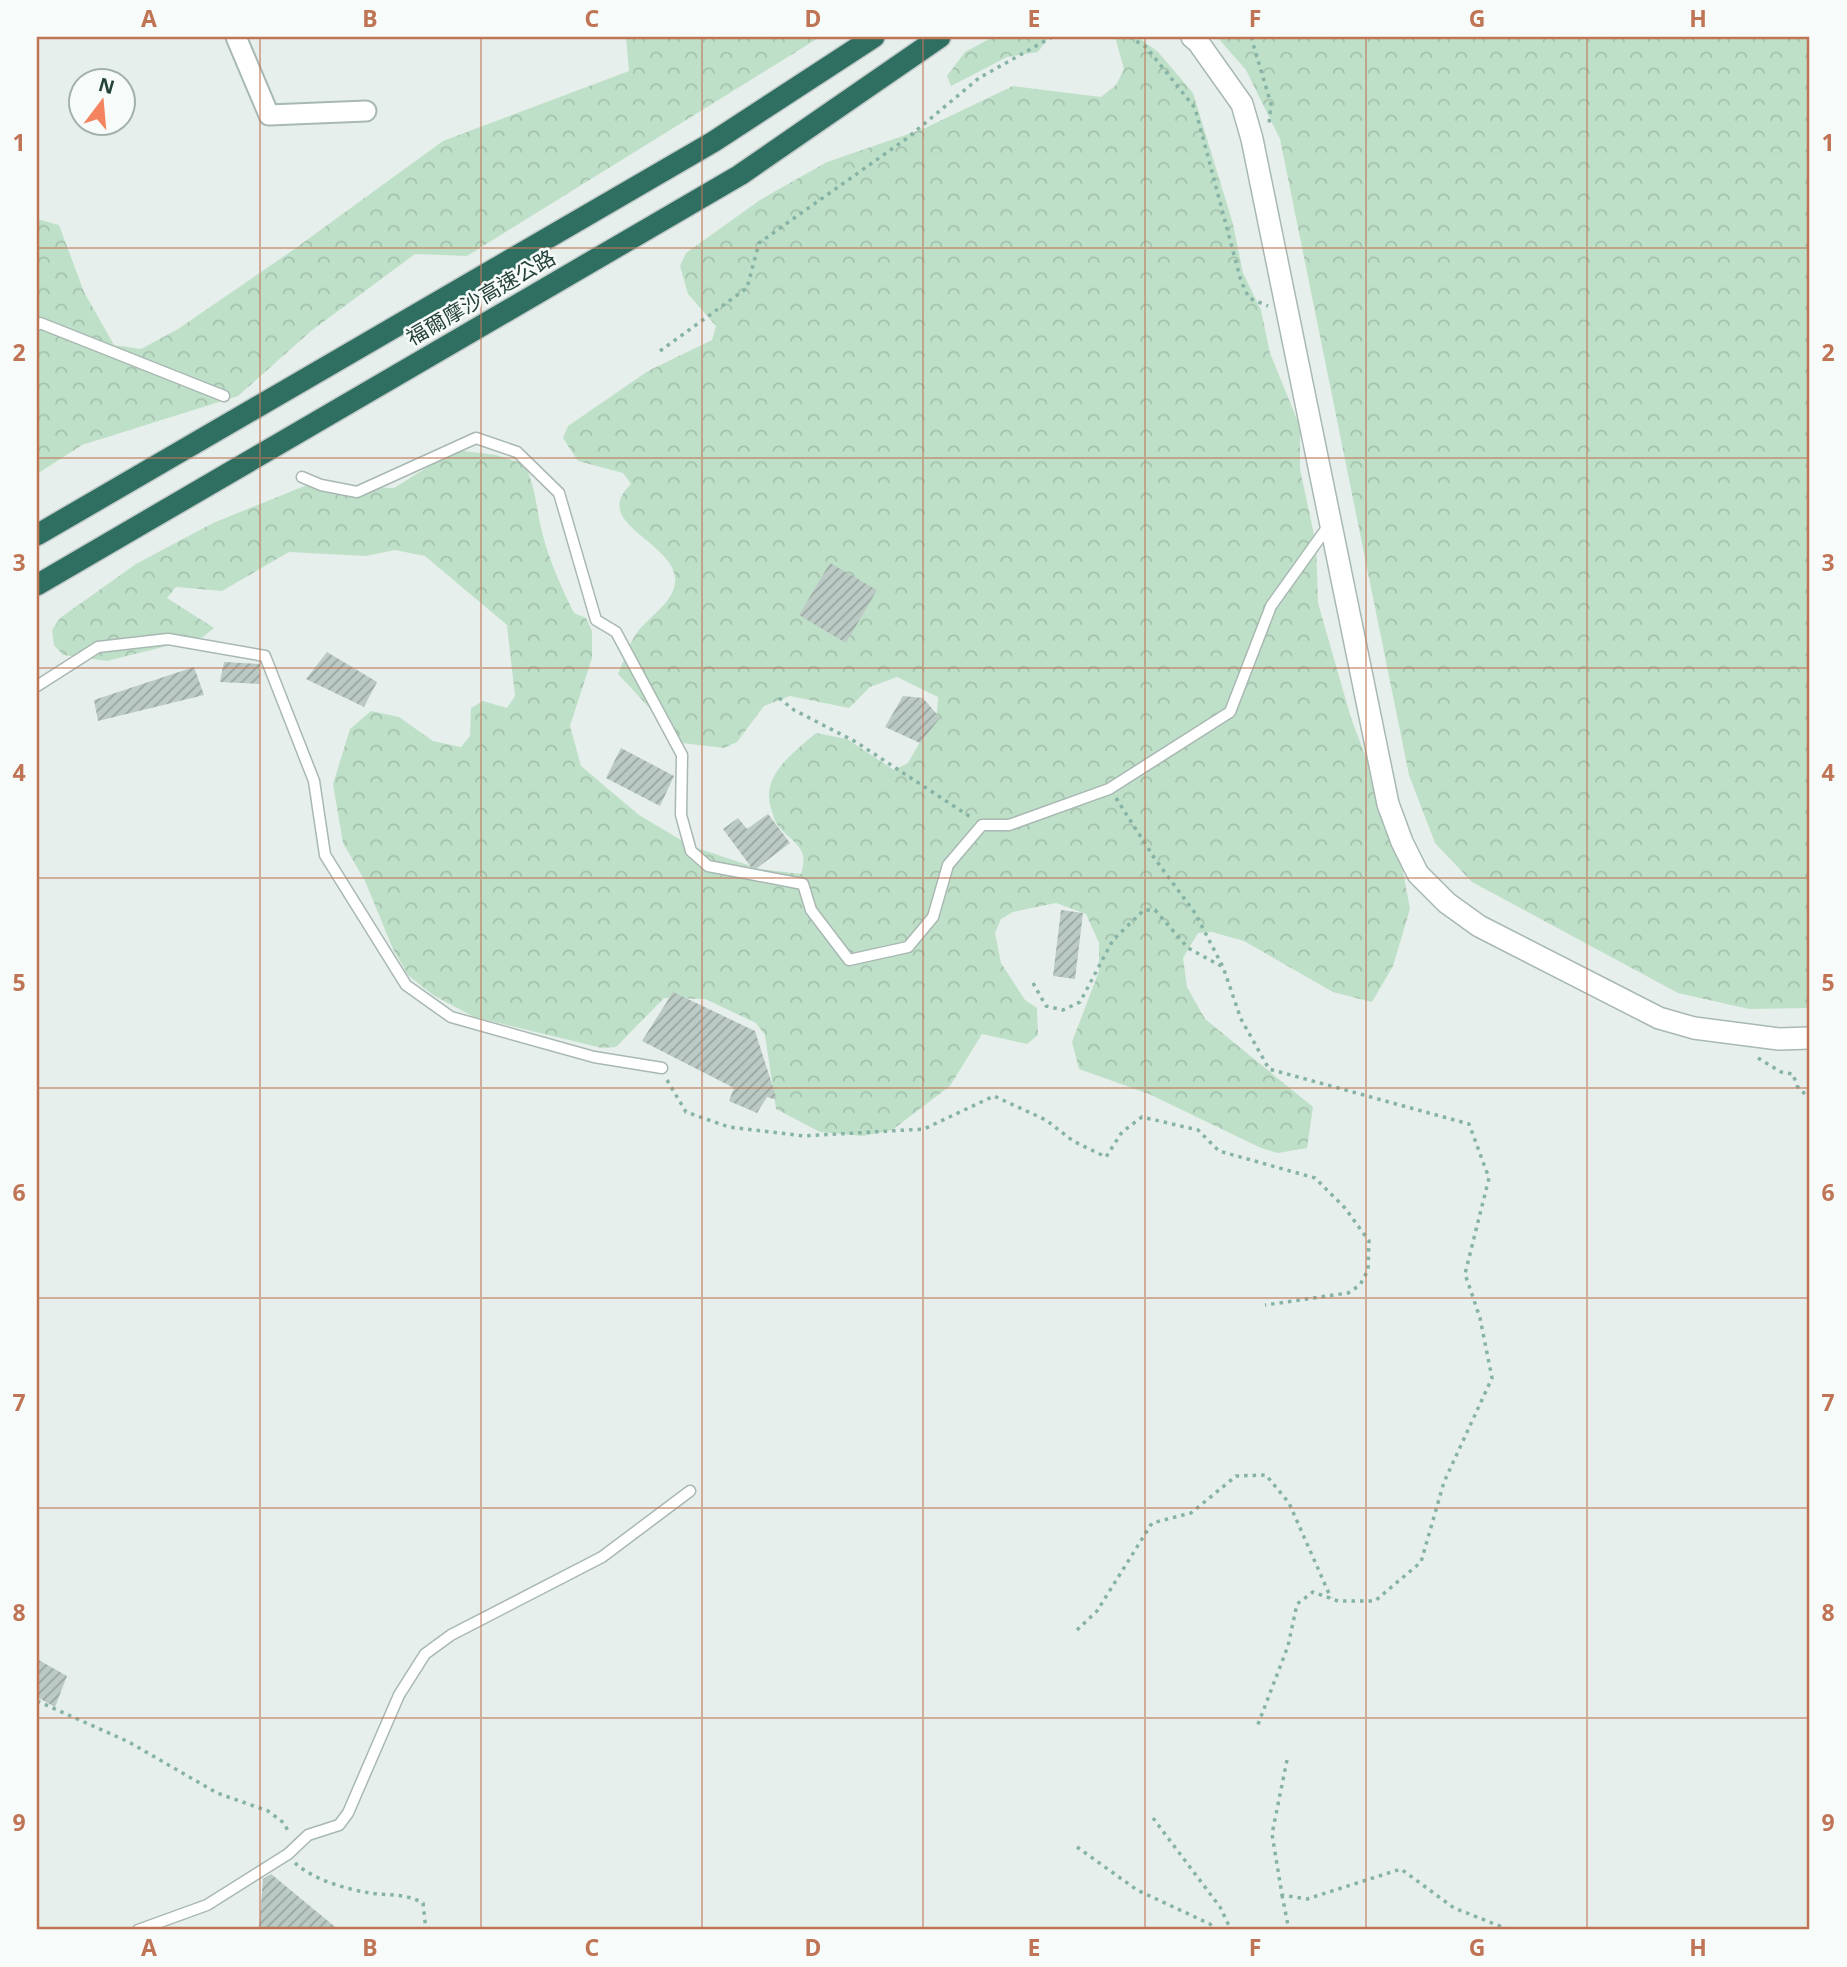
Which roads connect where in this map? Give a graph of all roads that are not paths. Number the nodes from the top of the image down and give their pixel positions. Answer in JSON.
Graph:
{"nodes":[{"id":1,"x":236,"y":37,"type":"edge"},
{"id":2,"x":874,"y":37,"type":"edge"},
{"id":3,"x":940,"y":37,"type":"edge"},
{"id":4,"x":1192,"y":37,"type":"edge"},
{"id":5,"x":366,"y":111,"type":"dead end"},
{"id":6,"x":37,"y":326,"type":"edge"},
{"id":7,"x":224,"y":396,"type":"dead end"},
{"id":8,"x":302,"y":477,"type":"dead end"},
{"id":9,"x":1331,"y":522,"type":"junction"},
{"id":10,"x":37,"y":535,"type":"edge"},
{"id":11,"x":37,"y":585,"type":"edge"},
{"id":12,"x":37,"y":686,"type":"edge"},
{"id":13,"x":1810,"y":1038,"type":"edge"},
{"id":14,"x":662,"y":1068,"type":"road end"},
{"id":15,"x":690,"y":1491,"type":"dead end"},
{"id":16,"x":138,"y":1930,"type":"edge"}],
"edges":[{"from":1,"to":5,"type":"street"},
{"from":2,"to":10,"type":"highway","name":"福爾摩沙高速公路"},
{"from":3,"to":11,"type":"highway","name":"福爾摩沙高速公路"},
{"from":4,"to":9,"type":"street"},
{"from":6,"to":7,"type":"lane"},
{"from":8,"to":9,"type":"lane"},
{"from":9,"to":13,"type":"street"},
{"from":12,"to":14,"type":"lane"},
{"from":15,"to":16,"type":"lane"}]}
